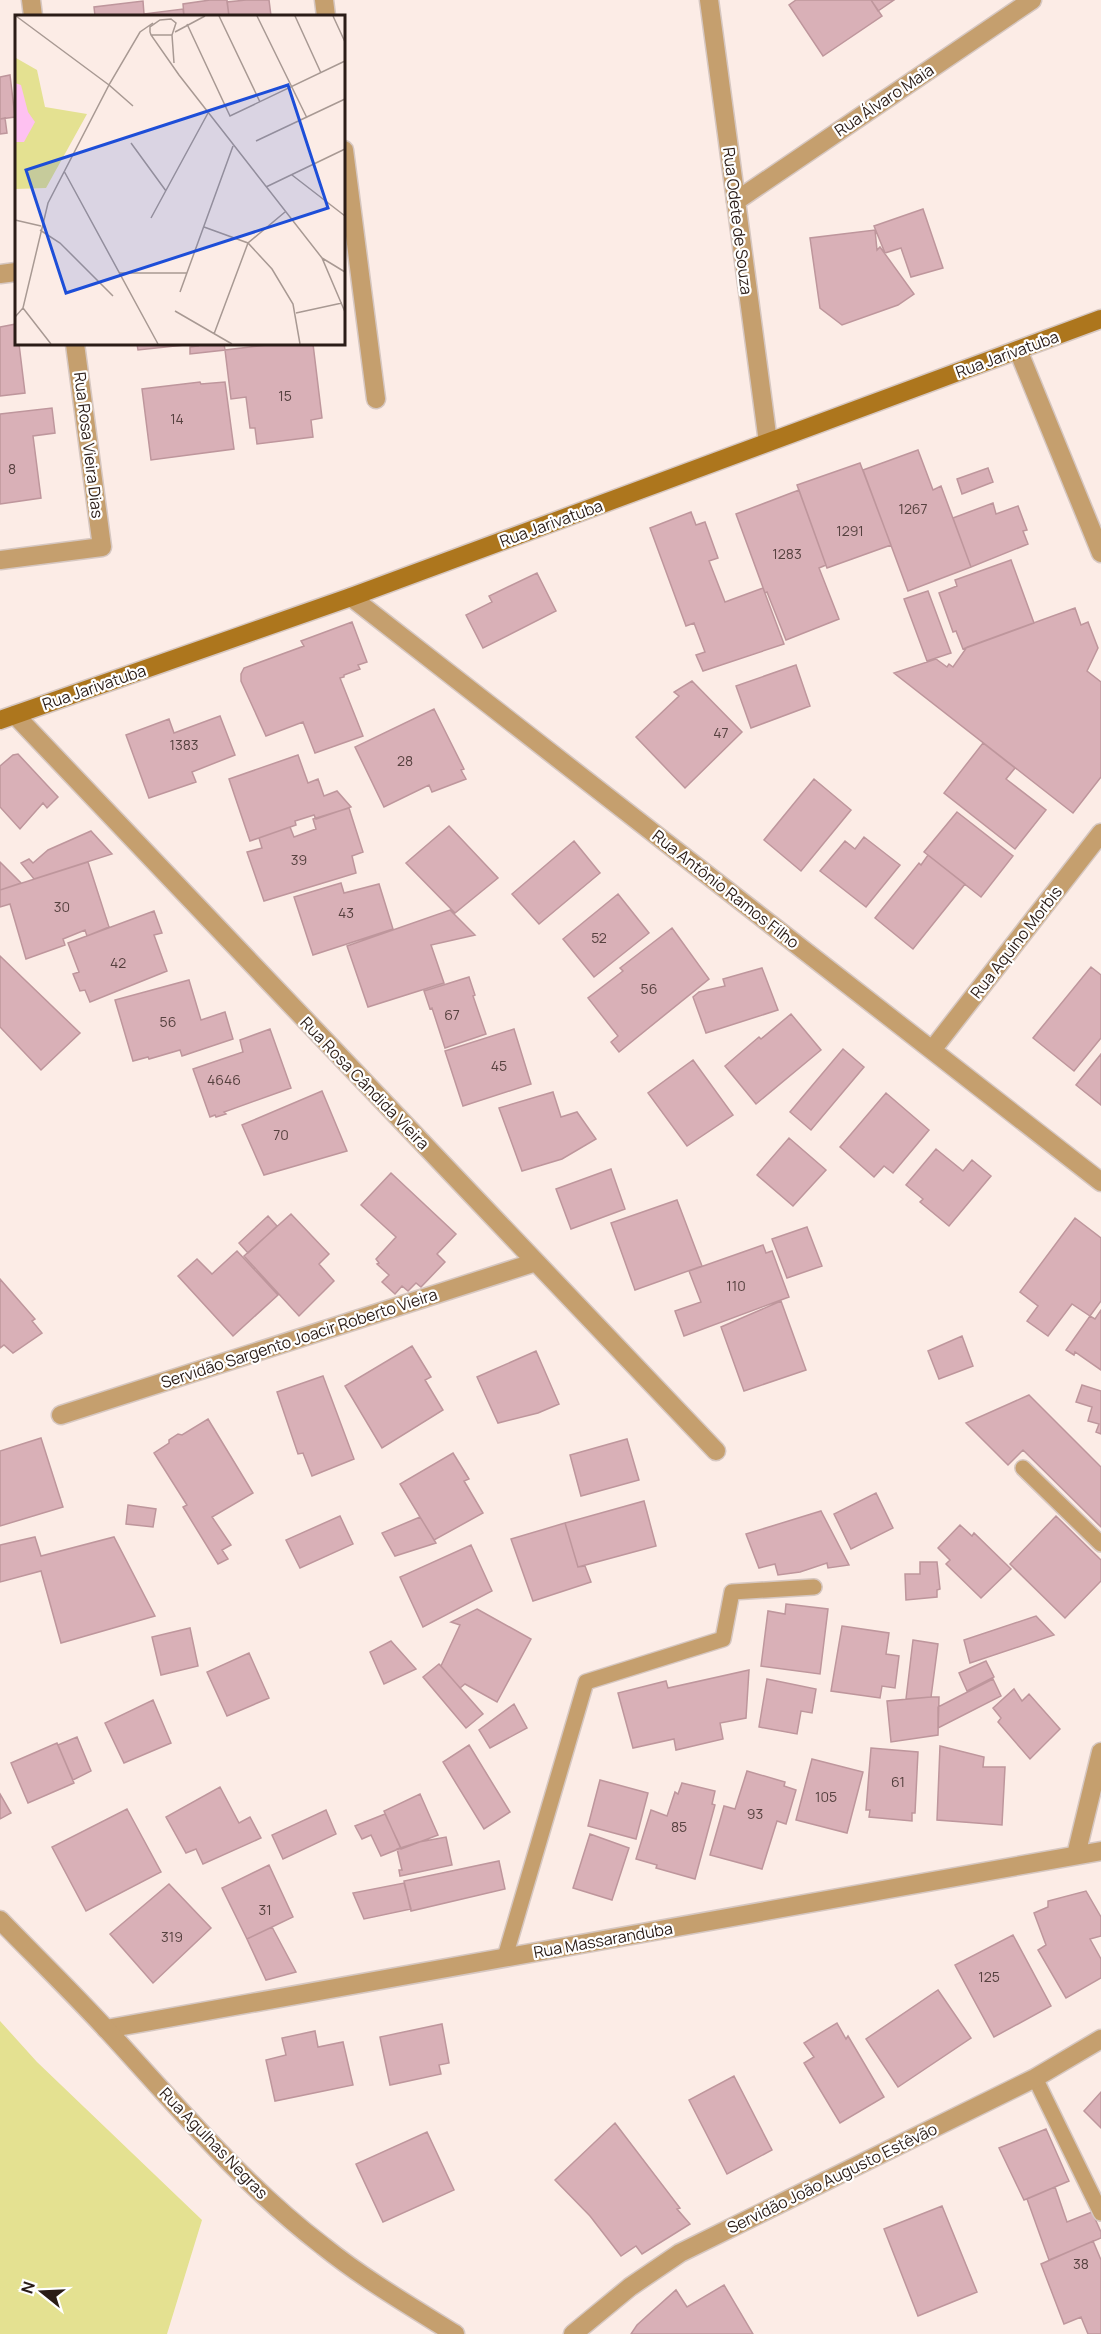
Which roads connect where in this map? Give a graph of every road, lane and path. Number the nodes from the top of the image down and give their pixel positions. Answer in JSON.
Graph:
{"nodes":[{"id":1,"x":30,"y":0,"type":"edge"},
{"id":2,"x":324,"y":0,"type":"edge"},
{"id":3,"x":709,"y":0,"type":"edge"},
{"id":4,"x":1032,"y":0,"type":"edge"},
{"id":5,"x":33,"y":15,"type":"edge"},
{"id":6,"x":326,"y":15,"type":"edge"},
{"id":7,"x":345,"y":158,"type":"edge"},
{"id":8,"x":736,"y":201,"type":"junction"},
{"id":9,"x":15,"y":272,"type":"edge"},
{"id":10,"x":0,"y":274,"type":"edge"},
{"id":11,"x":1101,"y":319,"type":"edge"},
{"id":12,"x":75,"y":345,"type":"edge"},
{"id":13,"x":1018,"y":350,"type":"junction"},
{"id":14,"x":376,"y":399,"type":"dead end"},
{"id":15,"x":768,"y":442,"type":"junction"},
{"id":16,"x":1101,"y":554,"type":"edge"},
{"id":17,"x":0,"y":560,"type":"edge"},
{"id":18,"x":351,"y":597,"type":"junction"},
{"id":19,"x":8,"y":718,"type":"edge"},
{"id":20,"x":1101,"y":833,"type":"edge"},
{"id":21,"x":932,"y":1050,"type":"junction"},
{"id":22,"x":1101,"y":1182,"type":"edge"},
{"id":23,"x":536,"y":1262,"type":"junction"},
{"id":24,"x":61,"y":1415,"type":"dead end"},
{"id":25,"x":716,"y":1450,"type":"dead end"},
{"id":26,"x":1023,"y":1468,"type":"dead end"},
{"id":27,"x":1101,"y":1544,"type":"edge"},
{"id":28,"x":814,"y":1587,"type":"dead end"},
{"id":29,"x":1101,"y":1752,"type":"edge"},
{"id":30,"x":1101,"y":1851,"type":"edge"},
{"id":31,"x":1076,"y":1855,"type":"junction"},
{"id":32,"x":0,"y":1920,"type":"edge"},
{"id":33,"x":505,"y":1957,"type":"junction"},
{"id":34,"x":106,"y":2029,"type":"junction"},
{"id":35,"x":1101,"y":2039,"type":"edge"},
{"id":36,"x":1035,"y":2078,"type":"junction"},
{"id":37,"x":1101,"y":2213,"type":"edge"},
{"id":38,"x":455,"y":2334,"type":"edge"},
{"id":39,"x":573,"y":2334,"type":"edge"}],
"edges":[{"from":1,"to":5,"type":"street"},
{"from":2,"to":6,"type":"street"},
{"from":3,"to":8,"type":"street","name":"Rua Odete de Souza"},
{"from":4,"to":8,"type":"street","name":"Rua Álvaro Maia"},
{"from":7,"to":14,"type":"street"},
{"from":8,"to":15,"type":"street","name":"Rua Odete de Souza"},
{"from":9,"to":10,"type":"street"},
{"from":11,"to":13,"type":"main road","name":"Rua Jarivatuba"},
{"from":12,"to":17,"type":"street","name":"Rua Rosa Vieira Dias"},
{"from":13,"to":15,"type":"main road","name":"Rua Jarivatuba"},
{"from":13,"to":16,"type":"street"},
{"from":15,"to":18,"type":"main road","name":"Rua Jarivatuba"},
{"from":18,"to":19,"type":"main road","name":"Rua Jarivatuba"},
{"from":18,"to":21,"type":"street","name":"Rua Antônio Ramos Filho"},
{"from":19,"to":23,"type":"street","name":"Rua Rosa Cândida Vieira"},
{"from":20,"to":21,"type":"street","name":"Rua Aquino Morbis"},
{"from":21,"to":22,"type":"street","name":"Rua Antônio Ramos Filho"},
{"from":23,"to":24,"type":"street","name":"Servidão Sargento Joacir Roberto Vieira"},
{"from":23,"to":25,"type":"street","name":"Rua Rosa Cândida Vieira"},
{"from":26,"to":27,"type":"lane"},
{"from":28,"to":33,"type":"lane"},
{"from":29,"to":31,"type":"street"},
{"from":30,"to":31,"type":"street","name":"Rua Massaranduba"},
{"from":31,"to":33,"type":"street","name":"Rua Massaranduba"},
{"from":32,"to":34,"type":"street","name":"Rua Agulhas Negras"},
{"from":33,"to":34,"type":"street","name":"Rua Massaranduba"},
{"from":34,"to":38,"type":"street","name":"Rua Agulhas Negras"},
{"from":35,"to":36,"type":"street","name":"Servidão João Augusto Estêvão"},
{"from":36,"to":37,"type":"lane"},
{"from":36,"to":39,"type":"street","name":"Servidão João Augusto Estêvão"}]}
